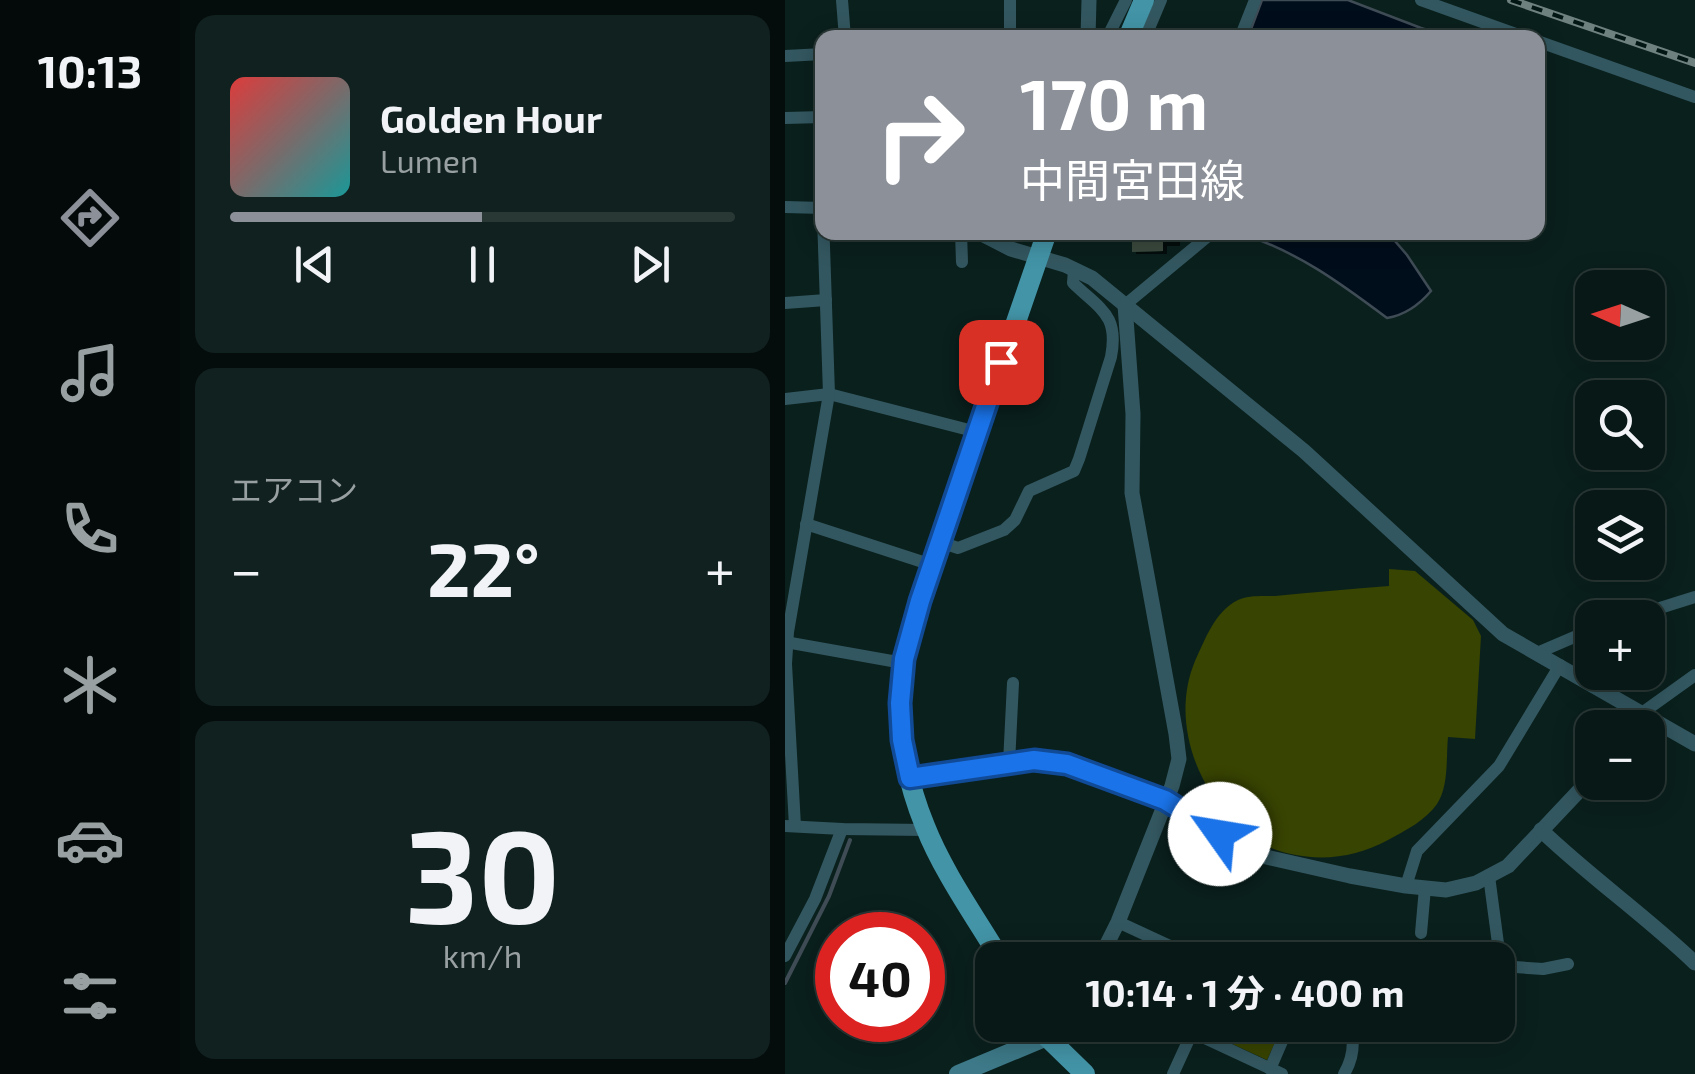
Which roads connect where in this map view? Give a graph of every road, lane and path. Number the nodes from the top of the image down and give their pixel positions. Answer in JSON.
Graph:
{"nodes":[{"id":1,"x":843,"y":0,"type":"edge"},
{"id":2,"x":1010,"y":0,"type":"edge"},
{"id":3,"x":1089,"y":0,"type":"edge"},
{"id":4,"x":1126,"y":0,"type":"edge"},
{"id":5,"x":1144,"y":0,"type":"edge"},
{"id":6,"x":1161,"y":0,"type":"edge"},
{"id":7,"x":1255,"y":0,"type":"edge"},
{"id":8,"x":1421,"y":0,"type":"edge"},
{"id":9,"x":845,"y":30,"type":"edge"},
{"id":10,"x":1010,"y":30,"type":"edge"},
{"id":11,"x":1088,"y":30,"type":"edge"},
{"id":12,"x":1111,"y":30,"type":"edge"},
{"id":13,"x":1131,"y":30,"type":"edge"},
{"id":14,"x":1148,"y":30,"type":"edge"},
{"id":15,"x":1244,"y":30,"type":"edge"},
{"id":16,"x":1505,"y":30,"type":"edge"},
{"id":17,"x":1545,"y":44,"type":"edge"},
{"id":18,"x":815,"y":54,"type":"edge"},
{"id":19,"x":785,"y":56,"type":"edge"},
{"id":20,"x":1695,"y":97,"type":"edge"},
{"id":21,"x":815,"y":116,"type":"edge"},
{"id":22,"x":785,"y":118,"type":"edge"},
{"id":23,"x":785,"y":206,"type":"edge"},
{"id":24,"x":815,"y":208,"type":"edge"},
{"id":25,"x":824,"y":240,"type":"edge"},
{"id":26,"x":961,"y":240,"type":"edge"},
{"id":27,"x":994,"y":240,"type":"edge"},
{"id":28,"x":1044,"y":240,"type":"edge"},
{"id":29,"x":1203,"y":240,"type":"edge"},
{"id":30,"x":1037,"y":257,"type":"junction"},
{"id":31,"x":962,"y":262,"type":"dead end"},
{"id":32,"x":1074,"y":270,"type":"junction"},
{"id":33,"x":826,"y":300,"type":"junction"},
{"id":34,"x":785,"y":303,"type":"edge"},
{"id":35,"x":1125,"y":304,"type":"junction"},
{"id":36,"x":829,"y":394,"type":"junction"},
{"id":37,"x":785,"y":399,"type":"edge"},
{"id":38,"x":977,"y":432,"type":"junction"},
{"id":39,"x":806,"y":524,"type":"junction"},
{"id":40,"x":939,"y":542,"type":"junction"},
{"id":41,"x":932,"y":565,"type":"junction"},
{"id":42,"x":1695,"y":597,"type":"edge"},
{"id":43,"x":1665,"y":606,"type":"edge"},
{"id":44,"x":1575,"y":636,"type":"edge"},
{"id":45,"x":786,"y":642,"type":"edge"},
{"id":46,"x":1537,"y":652,"type":"junction"},
{"id":47,"x":903,"y":664,"type":"junction"},
{"id":48,"x":1561,"y":665,"type":"junction"},
{"id":49,"x":1695,"y":674,"type":"edge"},
{"id":50,"x":1013,"y":683,"type":"dead end"},
{"id":51,"x":1629,"y":710,"type":"edge"},
{"id":52,"x":1655,"y":710,"type":"edge"},
{"id":53,"x":1665,"y":730,"type":"edge"},
{"id":54,"x":1695,"y":744,"type":"edge"},
{"id":55,"x":1009,"y":763,"type":"junction"},
{"id":56,"x":910,"y":778,"type":"junction"},
{"id":57,"x":1575,"y":795,"type":"edge"},
{"id":58,"x":1165,"y":800,"type":"junction"},
{"id":59,"x":790,"y":826,"type":"edge"},
{"id":60,"x":842,"y":829,"type":"junction"},
{"id":61,"x":926,"y":830,"type":"junction"},
{"id":62,"x":1541,"y":830,"type":"junction"},
{"id":63,"x":1489,"y":876,"type":"junction"},
{"id":64,"x":1406,"y":886,"type":"junction"},
{"id":65,"x":1425,"y":888,"type":"junction"},
{"id":66,"x":1118,"y":922,"type":"junction"},
{"id":67,"x":1421,"y":933,"type":"dead end"},
{"id":68,"x":991,"y":942,"type":"edge"},
{"id":69,"x":1108,"y":942,"type":"edge"},
{"id":70,"x":1161,"y":942,"type":"edge"},
{"id":71,"x":785,"y":956,"type":"edge"},
{"id":72,"x":1695,"y":963,"type":"edge"},
{"id":73,"x":1568,"y":964,"type":"dead end"},
{"id":74,"x":1022,"y":1042,"type":"edge"},
{"id":75,"x":1059,"y":1042,"type":"edge"},
{"id":76,"x":1188,"y":1042,"type":"edge"},
{"id":77,"x":1221,"y":1042,"type":"edge"},
{"id":78,"x":1284,"y":1042,"type":"edge"},
{"id":79,"x":1352,"y":1042,"type":"edge"},
{"id":80,"x":1276,"y":1071,"type":"edge"},
{"id":81,"x":959,"y":1074,"type":"edge"},
{"id":82,"x":1085,"y":1074,"type":"edge"},
{"id":83,"x":1173,"y":1074,"type":"edge"},
{"id":84,"x":1345,"y":1074,"type":"edge"}],
"edges":[{"from":1,"to":9,"type":"street"},
{"from":2,"to":10,"type":"street"},
{"from":3,"to":11,"type":"street"},
{"from":4,"to":12,"type":"street"},
{"from":5,"to":13,"type":"main road"},
{"from":6,"to":14,"type":"street"},
{"from":7,"to":15,"type":"street"},
{"from":8,"to":16,"type":"street"},
{"from":17,"to":20,"type":"street"},
{"from":18,"to":19,"type":"street"},
{"from":21,"to":22,"type":"street"},
{"from":23,"to":24,"type":"street"},
{"from":25,"to":33,"type":"street"},
{"from":26,"to":31,"type":"street"},
{"from":27,"to":30,"type":"street"},
{"from":28,"to":30,"type":"main road"},
{"from":29,"to":35,"type":"street"},
{"from":30,"to":32,"type":"street"},
{"from":30,"to":38,"type":"main road"},
{"from":32,"to":35,"type":"street"},
{"from":32,"to":40,"type":"street"},
{"from":33,"to":34,"type":"street"},
{"from":33,"to":36,"type":"street"},
{"from":35,"to":46,"type":"street"},
{"from":35,"to":58,"type":"street"},
{"from":36,"to":37,"type":"street"},
{"from":36,"to":38,"type":"street"},
{"from":36,"to":39,"type":"street"},
{"from":38,"to":40,"type":"main road"},
{"from":39,"to":41,"type":"street"},
{"from":39,"to":45,"type":"street"},
{"from":40,"to":41,"type":"main road"},
{"from":41,"to":47,"type":"main road"},
{"from":42,"to":43,"type":"street"},
{"from":44,"to":46,"type":"street"},
{"from":45,"to":47,"type":"street"},
{"from":45,"to":59,"type":"street"},
{"from":46,"to":48,"type":"street"},
{"from":47,"to":56,"type":"main road"},
{"from":48,"to":51,"type":"street"},
{"from":48,"to":64,"type":"street"},
{"from":49,"to":52,"type":"street"},
{"from":50,"to":55,"type":"street"},
{"from":53,"to":54,"type":"street"},
{"from":55,"to":56,"type":"street"},
{"from":55,"to":58,"type":"street"},
{"from":56,"to":61,"type":"main road"},
{"from":57,"to":62,"type":"street"},
{"from":58,"to":64,"type":"street"},
{"from":58,"to":66,"type":"street"},
{"from":59,"to":60,"type":"street"},
{"from":60,"to":61,"type":"street"},
{"from":60,"to":71,"type":"street"},
{"from":61,"to":68,"type":"main road"},
{"from":62,"to":63,"type":"street"},
{"from":62,"to":72,"type":"street"},
{"from":63,"to":65,"type":"street"},
{"from":63,"to":73,"type":"street"},
{"from":64,"to":65,"type":"street"},
{"from":65,"to":67,"type":"street"},
{"from":66,"to":69,"type":"street"},
{"from":66,"to":70,"type":"street"},
{"from":74,"to":81,"type":"main road"},
{"from":75,"to":82,"type":"main road"},
{"from":76,"to":83,"type":"street"},
{"from":77,"to":80,"type":"street"},
{"from":78,"to":80,"type":"street"},
{"from":79,"to":84,"type":"street"}]}
